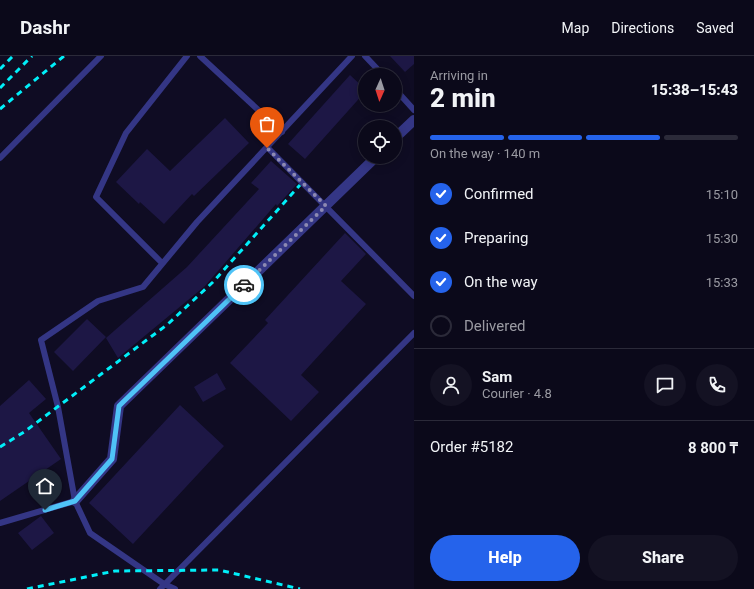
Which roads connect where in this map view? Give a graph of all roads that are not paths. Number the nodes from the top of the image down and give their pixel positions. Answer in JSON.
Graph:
{"nodes":[{"id":1,"x":101,"y":56,"type":"edge"},
{"id":2,"x":187,"y":56,"type":"edge"},
{"id":3,"x":200,"y":56,"type":"edge"},
{"id":4,"x":352,"y":56,"type":"edge"},
{"id":5,"x":365,"y":56,"type":"edge"},
{"id":6,"x":376,"y":68,"type":"edge"},
{"id":7,"x":402,"y":97,"type":"edge"},
{"id":8,"x":414,"y":110,"type":"edge"},
{"id":9,"x":414,"y":120,"type":"edge"},
{"id":10,"x":402,"y":131,"type":"edge"},
{"id":11,"x":282,"y":132,"type":"junction"},
{"id":12,"x":267,"y":148,"type":"junction"},
{"id":13,"x":0,"y":158,"type":"edge"},
{"id":14,"x":369,"y":164,"type":"edge"},
{"id":15,"x":326,"y":206,"type":"junction"},
{"id":16,"x":162,"y":263,"type":"junction"},
{"id":17,"x":414,"y":296,"type":"edge"},
{"id":18,"x":414,"y":333,"type":"edge"},
{"id":19,"x":75,"y":501,"type":"junction"},
{"id":20,"x":0,"y":523,"type":"edge"},
{"id":21,"x":162,"y":587,"type":"edge"},
{"id":22,"x":175,"y":589,"type":"edge"}],
"edges":[{"from":1,"to":13,"type":"lane"},
{"from":2,"to":16,"type":"lane"},
{"from":3,"to":11,"type":"lane"},
{"from":4,"to":11,"type":"lane"},
{"from":5,"to":6,"type":"lane"},
{"from":7,"to":8,"type":"lane"},
{"from":9,"to":10,"type":"street"},
{"from":11,"to":12,"type":"lane"},
{"from":12,"to":15,"type":"lane"},
{"from":12,"to":16,"type":"lane"},
{"from":14,"to":15,"type":"street"},
{"from":15,"to":17,"type":"lane"},
{"from":15,"to":19,"type":"street"},
{"from":16,"to":19,"type":"lane"},
{"from":18,"to":21,"type":"lane"},
{"from":19,"to":20,"type":"lane"},
{"from":19,"to":21,"type":"lane"},
{"from":21,"to":22,"type":"lane"}]}
